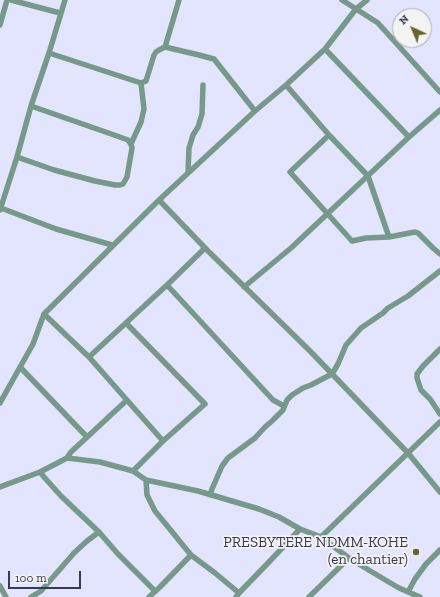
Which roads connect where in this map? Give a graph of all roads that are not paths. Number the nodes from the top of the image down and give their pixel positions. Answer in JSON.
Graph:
{"nodes":[{"id":1,"x":7,"y":0,"type":"edge"},
{"id":2,"x":12,"y":0,"type":"edge"},
{"id":3,"x":64,"y":0,"type":"edge"},
{"id":4,"x":179,"y":0,"type":"edge"},
{"id":5,"x":342,"y":0,"type":"edge"},
{"id":6,"x":366,"y":0,"type":"edge"},
{"id":7,"x":356,"y":9,"type":"junction"},
{"id":8,"x":60,"y":13,"type":"junction"},
{"id":9,"x":0,"y":25,"type":"edge"},
{"id":10,"x":165,"y":47,"type":"junction"},
{"id":11,"x":325,"y":49,"type":"junction"},
{"id":12,"x":49,"y":53,"type":"junction"},
{"id":13,"x":141,"y":83,"type":"junction"},
{"id":14,"x":203,"y":85,"type":"dead end"},
{"id":15,"x":286,"y":85,"type":"junction"},
{"id":16,"x":440,"y":92,"type":"edge"},
{"id":17,"x":31,"y":106,"type":"junction"},
{"id":18,"x":440,"y":110,"type":"edge"},
{"id":19,"x":255,"y":111,"type":"junction"},
{"id":20,"x":329,"y":135,"type":"junction"},
{"id":21,"x":409,"y":137,"type":"junction"},
{"id":22,"x":131,"y":144,"type":"junction"},
{"id":23,"x":17,"y":157,"type":"junction"},
{"id":24,"x":188,"y":172,"type":"junction"},
{"id":25,"x":368,"y":176,"type":"junction"},
{"id":26,"x":158,"y":200,"type":"junction"},
{"id":27,"x":1,"y":206,"type":"edge"},
{"id":28,"x":328,"y":213,"type":"junction"},
{"id":29,"x":389,"y":237,"type":"junction"},
{"id":30,"x":112,"y":245,"type":"junction"},
{"id":31,"x":205,"y":248,"type":"junction"},
{"id":32,"x":440,"y":254,"type":"edge"},
{"id":33,"x":440,"y":271,"type":"edge"},
{"id":34,"x":167,"y":285,"type":"junction"},
{"id":35,"x":244,"y":287,"type":"junction"},
{"id":36,"x":44,"y":314,"type":"junction"},
{"id":37,"x":126,"y":323,"type":"junction"},
{"id":38,"x":440,"y":349,"type":"edge"},
{"id":39,"x":89,"y":357,"type":"junction"},
{"id":40,"x":20,"y":367,"type":"junction"},
{"id":41,"x":332,"y":374,"type":"junction"},
{"id":42,"x":127,"y":400,"type":"junction"},
{"id":43,"x":0,"y":403,"type":"edge"},
{"id":44,"x":284,"y":406,"type":"junction"},
{"id":45,"x":440,"y":414,"type":"edge"},
{"id":46,"x":440,"y":422,"type":"edge"},
{"id":47,"x":87,"y":437,"type":"junction"},
{"id":48,"x":163,"y":441,"type":"junction"},
{"id":49,"x":408,"y":453,"type":"junction"},
{"id":50,"x":67,"y":458,"type":"junction"},
{"id":51,"x":133,"y":471,"type":"junction"},
{"id":52,"x":40,"y":472,"type":"junction"},
{"id":53,"x":146,"y":480,"type":"junction"},
{"id":54,"x":0,"y":487,"type":"edge"},
{"id":55,"x":440,"y":492,"type":"edge"},
{"id":56,"x":210,"y":495,"type":"junction"},
{"id":57,"x":300,"y":529,"type":"junction"},
{"id":58,"x":99,"y":532,"type":"junction"},
{"id":59,"x":321,"y":537,"type":"junction"},
{"id":60,"x":440,"y":550,"type":"edge"},
{"id":61,"x":191,"y":555,"type":"junction"},
{"id":62,"x":349,"y":558,"type":"junction"},
{"id":63,"x":0,"y":586,"type":"edge"},
{"id":64,"x":155,"y":592,"type":"junction"},
{"id":65,"x":408,"y":592,"type":"junction"},
{"id":66,"x":237,"y":595,"type":"edge"},
{"id":67,"x":6,"y":597,"type":"edge"},
{"id":68,"x":31,"y":597,"type":"edge"},
{"id":69,"x":149,"y":597,"type":"edge"},
{"id":70,"x":309,"y":597,"type":"edge"},
{"id":71,"x":420,"y":597,"type":"edge"}],
"edges":[{"from":1,"to":9,"type":"street"},
{"from":2,"to":8,"type":"street"},
{"from":3,"to":8,"type":"street"},
{"from":4,"to":10,"type":"street"},
{"from":5,"to":7,"type":"street"},
{"from":6,"to":7,"type":"street"},
{"from":7,"to":11,"type":"street"},
{"from":7,"to":16,"type":"street"},
{"from":8,"to":12,"type":"street"},
{"from":10,"to":13,"type":"street"},
{"from":10,"to":19,"type":"street"},
{"from":11,"to":15,"type":"street"},
{"from":11,"to":21,"type":"street"},
{"from":12,"to":13,"type":"street"},
{"from":12,"to":17,"type":"street"},
{"from":13,"to":22,"type":"street"},
{"from":14,"to":24,"type":"street"},
{"from":15,"to":19,"type":"street"},
{"from":15,"to":20,"type":"street"},
{"from":17,"to":22,"type":"street"},
{"from":17,"to":23,"type":"street"},
{"from":18,"to":21,"type":"street"},
{"from":19,"to":24,"type":"street"},
{"from":20,"to":25,"type":"street"},
{"from":20,"to":28,"type":"street"},
{"from":21,"to":25,"type":"street"},
{"from":22,"to":23,"type":"street"},
{"from":23,"to":27,"type":"street"},
{"from":24,"to":26,"type":"street"},
{"from":25,"to":28,"type":"street"},
{"from":25,"to":29,"type":"street"},
{"from":26,"to":30,"type":"street"},
{"from":26,"to":31,"type":"street"},
{"from":27,"to":30,"type":"street"},
{"from":28,"to":29,"type":"street"},
{"from":28,"to":35,"type":"street"},
{"from":29,"to":32,"type":"street"},
{"from":30,"to":36,"type":"street"},
{"from":31,"to":34,"type":"street"},
{"from":31,"to":35,"type":"street"},
{"from":33,"to":41,"type":"street"},
{"from":34,"to":37,"type":"street"},
{"from":34,"to":44,"type":"street"},
{"from":35,"to":41,"type":"street"},
{"from":36,"to":39,"type":"street"},
{"from":36,"to":40,"type":"street"},
{"from":37,"to":39,"type":"street"},
{"from":37,"to":48,"type":"street"},
{"from":38,"to":45,"type":"street"},
{"from":39,"to":42,"type":"street"},
{"from":40,"to":43,"type":"street"},
{"from":40,"to":47,"type":"street"},
{"from":41,"to":44,"type":"street"},
{"from":41,"to":49,"type":"street"},
{"from":42,"to":47,"type":"street"},
{"from":42,"to":48,"type":"street"},
{"from":44,"to":56,"type":"street"},
{"from":46,"to":49,"type":"street"},
{"from":47,"to":50,"type":"street"},
{"from":48,"to":51,"type":"street"},
{"from":49,"to":55,"type":"street"},
{"from":49,"to":59,"type":"street"},
{"from":50,"to":51,"type":"street"},
{"from":50,"to":52,"type":"street"},
{"from":51,"to":53,"type":"street"},
{"from":52,"to":54,"type":"street"},
{"from":52,"to":58,"type":"street"},
{"from":53,"to":56,"type":"street"},
{"from":53,"to":61,"type":"street"},
{"from":56,"to":57,"type":"street"},
{"from":57,"to":59,"type":"street"},
{"from":57,"to":66,"type":"street"},
{"from":58,"to":64,"type":"street"},
{"from":58,"to":68,"type":"street"},
{"from":59,"to":62,"type":"street"},
{"from":60,"to":65,"type":"street"},
{"from":61,"to":64,"type":"street"},
{"from":61,"to":66,"type":"street"},
{"from":62,"to":65,"type":"street"},
{"from":62,"to":70,"type":"street"},
{"from":63,"to":67,"type":"street"},
{"from":64,"to":69,"type":"street"},
{"from":65,"to":71,"type":"street"}]}
